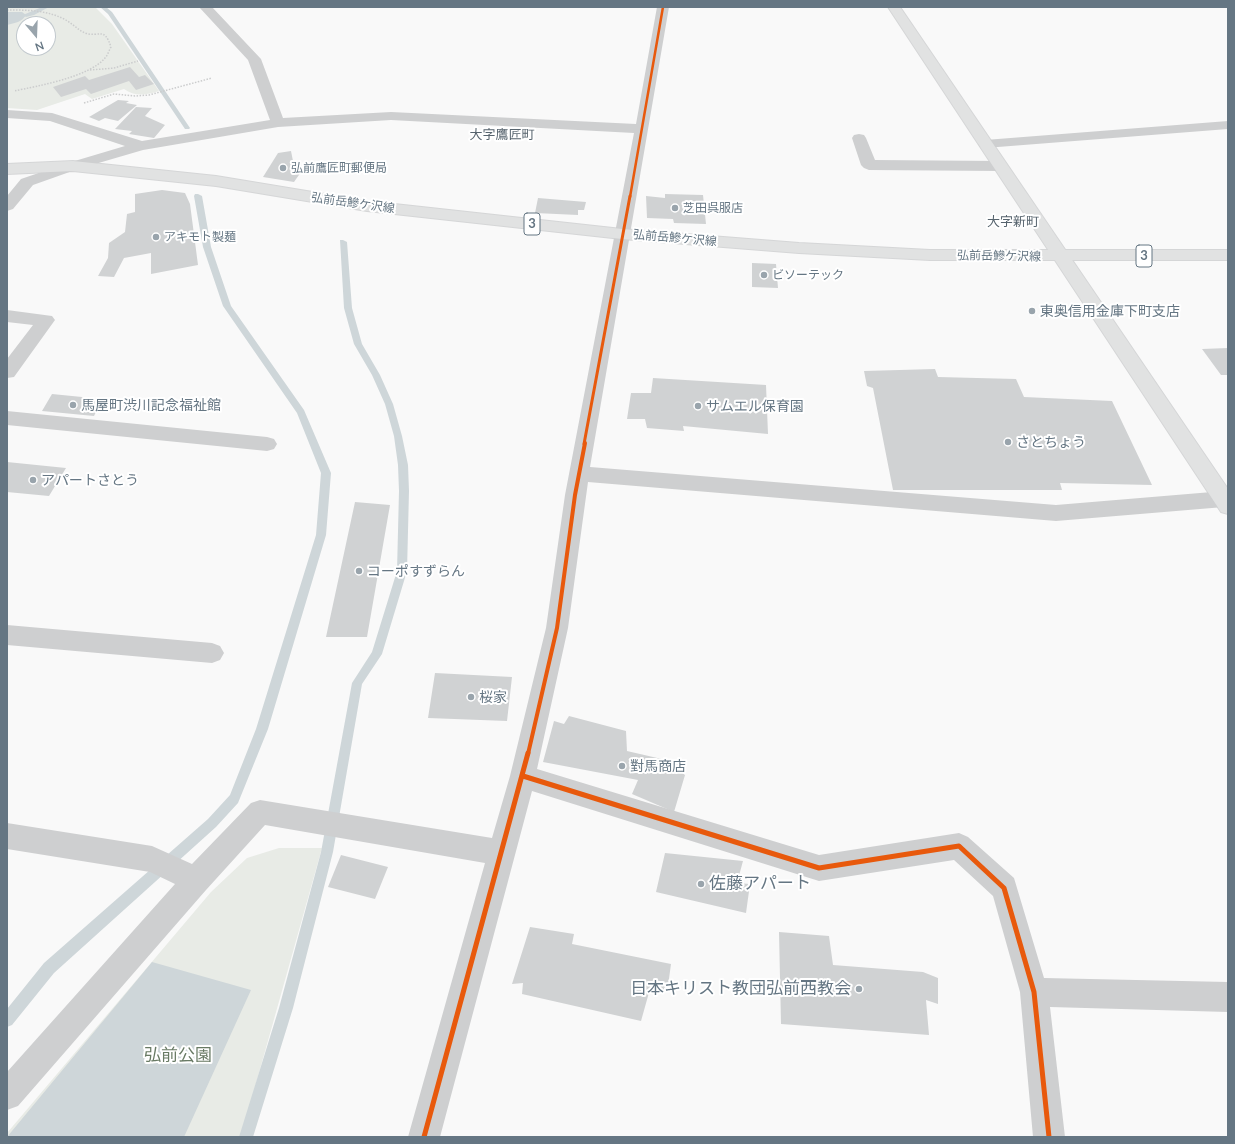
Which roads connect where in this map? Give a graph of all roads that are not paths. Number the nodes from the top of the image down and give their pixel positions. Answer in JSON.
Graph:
{"nodes":[{"id":1,"x":205,"y":7,"type":"edge"},
{"id":2,"x":663,"y":7,"type":"edge"},
{"id":3,"x":894,"y":7,"type":"edge"},
{"id":4,"x":7,"y":114,"type":"edge"},
{"id":5,"x":278,"y":123,"type":"junction"},
{"id":6,"x":1228,"y":125,"type":"edge"},
{"id":7,"x":642,"y":129,"type":"junction"},
{"id":8,"x":859,"y":138,"type":"dead end"},
{"id":9,"x":985,"y":144,"type":"junction"},
{"id":10,"x":141,"y":146,"type":"junction"},
{"id":11,"x":73,"y":166,"type":"junction"},
{"id":12,"x":1000,"y":166,"type":"junction"},
{"id":13,"x":7,"y":169,"type":"edge"},
{"id":14,"x":7,"y":206,"type":"edge"},
{"id":15,"x":622,"y":234,"type":"junction"},
{"id":16,"x":1228,"y":255,"type":"edge"},
{"id":17,"x":1060,"y":256,"type":"junction"},
{"id":18,"x":7,"y":316,"type":"edge"},
{"id":19,"x":7,"y":372,"type":"edge"},
{"id":20,"x":7,"y":418,"type":"edge"},
{"id":21,"x":267,"y":444,"type":"dead end"},
{"id":22,"x":580,"y":474,"type":"junction"},
{"id":23,"x":1226,"y":502,"type":"edge"},
{"id":24,"x":7,"y":635,"type":"edge"},
{"id":25,"x":212,"y":654,"type":"dead end"},
{"id":26,"x":523,"y":776,"type":"junction"},
{"id":27,"x":7,"y":836,"type":"edge"},
{"id":28,"x":501,"y":853,"type":"junction"},
{"id":29,"x":196,"y":880,"type":"junction"},
{"id":30,"x":1034,"y":992,"type":"junction"},
{"id":31,"x":1228,"y":997,"type":"edge"},
{"id":32,"x":7,"y":1094,"type":"edge"},
{"id":33,"x":424,"y":1137,"type":"edge"},
{"id":34,"x":1049,"y":1137,"type":"edge"}],
"edges":[{"from":1,"to":5,"type":"street"},
{"from":2,"to":7,"type":"street"},
{"from":3,"to":9,"type":"main road"},
{"from":4,"to":10,"type":"street"},
{"from":5,"to":7,"type":"street"},
{"from":5,"to":10,"type":"street"},
{"from":6,"to":9,"type":"street"},
{"from":7,"to":15,"type":"street"},
{"from":8,"to":12,"type":"street"},
{"from":9,"to":12,"type":"main road"},
{"from":10,"to":11,"type":"street"},
{"from":11,"to":13,"type":"main road","name":"弘前岳鰺ケ沢線","number":"3"},
{"from":11,"to":14,"type":"street"},
{"from":11,"to":15,"type":"main road","name":"弘前岳鰺ケ沢線","number":"3"},
{"from":12,"to":17,"type":"main road"},
{"from":15,"to":17,"type":"main road","name":"弘前岳鰺ケ沢線","number":"3"},
{"from":15,"to":22,"type":"street"},
{"from":16,"to":17,"type":"main road","name":"弘前岳鰺ケ沢線","number":"3"},
{"from":17,"to":23,"type":"main road"},
{"from":18,"to":19,"type":"street"},
{"from":20,"to":21,"type":"street"},
{"from":22,"to":23,"type":"street"},
{"from":22,"to":26,"type":"street"},
{"from":24,"to":25,"type":"street"},
{"from":26,"to":28,"type":"street"},
{"from":26,"to":30,"type":"street"},
{"from":27,"to":29,"type":"street"},
{"from":28,"to":29,"type":"street"},
{"from":28,"to":33,"type":"street"},
{"from":29,"to":32,"type":"street"},
{"from":30,"to":31,"type":"street"},
{"from":30,"to":34,"type":"street"}]}
